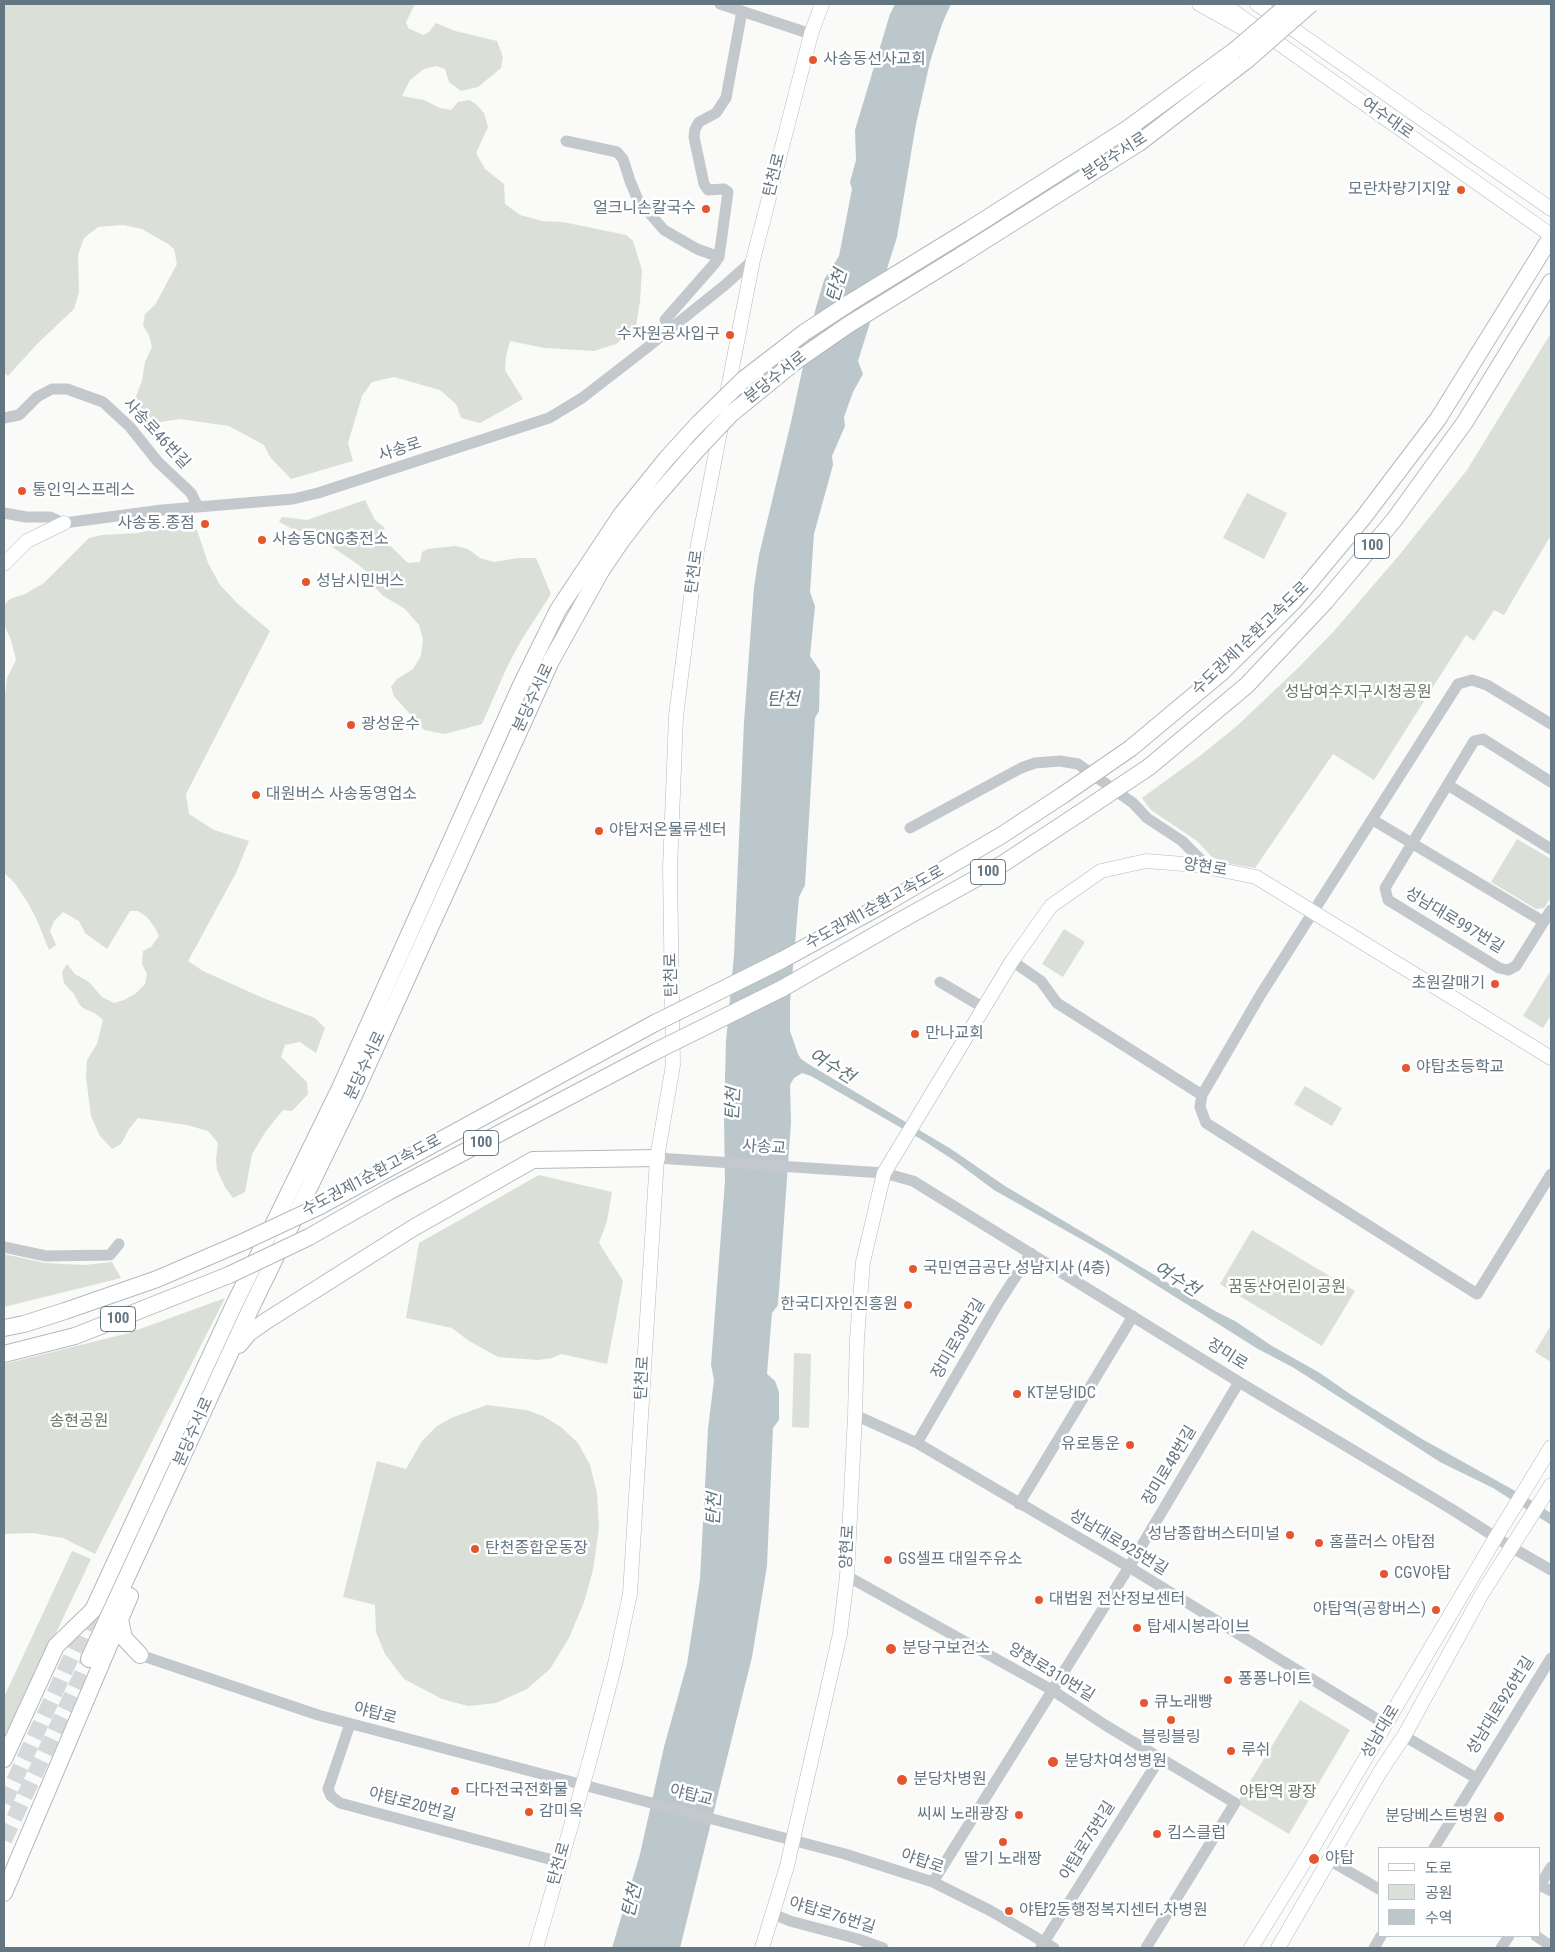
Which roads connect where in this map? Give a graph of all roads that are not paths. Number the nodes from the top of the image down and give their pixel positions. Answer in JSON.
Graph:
{"nodes":[{"id":1,"x":720,"y":4,"type":"edge"},
{"id":2,"x":822,"y":4,"type":"edge"},
{"id":3,"x":1199,"y":4,"type":"edge"},
{"id":4,"x":1223,"y":4,"type":"edge"},
{"id":5,"x":1257,"y":4,"type":"edge"},
{"id":6,"x":1269,"y":4,"type":"edge"},
{"id":7,"x":1289,"y":4,"type":"edge"},
{"id":8,"x":1312,"y":4,"type":"edge"},
{"id":9,"x":742,"y":11,"type":"junction"},
{"id":10,"x":810,"y":34,"type":"junction"},
{"id":11,"x":1318,"y":48,"type":"junction"},
{"id":12,"x":1241,"y":56,"type":"junction"},
{"id":13,"x":1308,"y":63,"type":"junction"},
{"id":14,"x":566,"y":141,"type":"dead end"},
{"id":15,"x":1551,"y":209,"type":"edge"},
{"id":16,"x":1551,"y":236,"type":"edge"},
{"id":17,"x":719,"y":257,"type":"junction"},
{"id":18,"x":753,"y":260,"type":"junction"},
{"id":19,"x":1550,"y":284,"type":"edge"},
{"id":20,"x":665,"y":320,"type":"dead end"},
{"id":21,"x":4,"y":418,"type":"edge"},
{"id":22,"x":198,"y":507,"type":"junction"},
{"id":23,"x":4,"y":513,"type":"edge"},
{"id":24,"x":64,"y":523,"type":"junction"},
{"id":25,"x":4,"y":564,"type":"edge"},
{"id":26,"x":1551,"y":724,"type":"edge"},
{"id":27,"x":1551,"y":782,"type":"edge"},
{"id":28,"x":1448,"y":785,"type":"junction"},
{"id":29,"x":1373,"y":820,"type":"junction"},
{"id":30,"x":910,"y":828,"type":"dead end"},
{"id":31,"x":1412,"y":843,"type":"junction"},
{"id":32,"x":1551,"y":849,"type":"edge"},
{"id":33,"x":1209,"y":868,"type":"junction"},
{"id":34,"x":1551,"y":910,"type":"edge"},
{"id":35,"x":1314,"y":914,"type":"junction"},
{"id":36,"x":1544,"y":922,"type":"junction"},
{"id":37,"x":1012,"y":961,"type":"junction"},
{"id":38,"x":940,"y":982,"type":"dead end"},
{"id":39,"x":984,"y":1008,"type":"junction"},
{"id":40,"x":1551,"y":1058,"type":"edge"},
{"id":41,"x":1202,"y":1095,"type":"junction"},
{"id":42,"x":657,"y":1158,"type":"junction"},
{"id":43,"x":884,"y":1173,"type":"junction"},
{"id":44,"x":1551,"y":1174,"type":"edge"},
{"id":45,"x":120,"y":1244,"type":"dead end"},
{"id":46,"x":4,"y":1247,"type":"edge"},
{"id":47,"x":1031,"y":1253,"type":"junction"},
{"id":48,"x":1133,"y":1316,"type":"junction"},
{"id":49,"x":4,"y":1328,"type":"edge"},
{"id":50,"x":4,"y":1354,"type":"edge"},
{"id":51,"x":226,"y":1362,"type":"junction"},
{"id":52,"x":1239,"y":1382,"type":"junction"},
{"id":53,"x":855,"y":1415,"type":"junction"},
{"id":54,"x":918,"y":1443,"type":"junction"},
{"id":55,"x":1551,"y":1447,"type":"edge"},
{"id":56,"x":171,"y":1483,"type":"junction"},
{"id":57,"x":1551,"y":1486,"type":"edge"},
{"id":58,"x":1020,"y":1504,"type":"junction"},
{"id":59,"x":1496,"y":1537,"type":"junction"},
{"id":60,"x":1511,"y":1547,"type":"junction"},
{"id":61,"x":1130,"y":1567,"type":"junction"},
{"id":62,"x":1551,"y":1570,"type":"edge"},
{"id":63,"x":847,"y":1576,"type":"junction"},
{"id":64,"x":120,"y":1619,"type":"junction"},
{"id":65,"x":140,"y":1655,"type":"junction"},
{"id":66,"x":1551,"y":1658,"type":"edge"},
{"id":67,"x":96,"y":1660,"type":"junction"},
{"id":68,"x":1052,"y":1690,"type":"junction"},
{"id":69,"x":350,"y":1724,"type":"junction"},
{"id":70,"x":1385,"y":1724,"type":"junction"},
{"id":71,"x":1404,"y":1736,"type":"junction"},
{"id":72,"x":1160,"y":1758,"type":"junction"},
{"id":73,"x":4,"y":1759,"type":"edge"},
{"id":74,"x":1476,"y":1778,"type":"junction"},
{"id":75,"x":583,"y":1786,"type":"junction"},
{"id":76,"x":605,"y":1791,"type":"joint"},
{"id":77,"x":768,"y":1834,"type":"joint"},
{"id":78,"x":792,"y":1840,"type":"junction"},
{"id":79,"x":1435,"y":1847,"type":"edge"},
{"id":80,"x":1329,"y":1860,"type":"junction"},
{"id":81,"x":560,"y":1862,"type":"junction"},
{"id":82,"x":1551,"y":1867,"type":"edge"},
{"id":83,"x":933,"y":1882,"type":"junction"},
{"id":84,"x":1540,"y":1886,"type":"edge"},
{"id":85,"x":1378,"y":1888,"type":"edge"},
{"id":86,"x":1551,"y":1891,"type":"edge"},
{"id":87,"x":4,"y":1893,"type":"edge"},
{"id":88,"x":772,"y":1914,"type":"junction"},
{"id":89,"x":1380,"y":1937,"type":"edge"},
{"id":90,"x":1508,"y":1937,"type":"edge"},
{"id":91,"x":1538,"y":1937,"type":"edge"},
{"id":92,"x":1046,"y":1946,"type":"edge"},
{"id":93,"x":1551,"y":1946,"type":"edge"},
{"id":94,"x":536,"y":1948,"type":"edge"},
{"id":95,"x":762,"y":1948,"type":"edge"},
{"id":96,"x":883,"y":1948,"type":"edge"},
{"id":97,"x":1146,"y":1948,"type":"edge"},
{"id":98,"x":1251,"y":1948,"type":"edge"},
{"id":99,"x":1278,"y":1948,"type":"edge"},
{"id":100,"x":1374,"y":1948,"type":"edge"},
{"id":101,"x":1501,"y":1948,"type":"edge"}],
"edges":[{"from":1,"to":9,"type":"street"},
{"from":2,"to":10,"type":"main road","name":"탄천로"},
{"from":3,"to":13,"type":"main road"},
{"from":4,"to":13,"type":"main road","name":"여수대로"},
{"from":5,"to":11,"type":"main road","name":"여수대로"},
{"from":6,"to":11,"type":"main road"},
{"from":7,"to":12,"type":"highway","name":"분당수서로","bridge":true},
{"from":8,"to":12,"type":"highway","name":"분당수서로","bridge":true},
{"from":9,"to":10,"type":"street"},
{"from":9,"to":17,"type":"street"},
{"from":10,"to":18,"type":"main road","name":"탄천로"},
{"from":11,"to":15,"type":"main road","name":"여수대로"},
{"from":12,"to":51,"type":"highway","name":"분당수서로","bridge":true},
{"from":12,"to":73,"type":"highway","name":"분당수서로","bridge":true},
{"from":13,"to":16,"type":"main road","name":"여수대로"},
{"from":14,"to":17,"type":"street"},
{"from":16,"to":49,"type":"highway","name":"수도권제1순환고속도로","number":"100","bridge":true},
{"from":17,"to":20,"type":"street"},
{"from":18,"to":22,"type":"street","name":"사송로"},
{"from":18,"to":42,"type":"main road","name":"탄천로"},
{"from":19,"to":50,"type":"highway","name":"수도권제1순환고속도로","number":"100","bridge":true},
{"from":21,"to":22,"type":"street","name":"사송로46번길"},
{"from":22,"to":24,"type":"street","name":"사송로"},
{"from":23,"to":24,"type":"street","name":"사송로"},
{"from":24,"to":25,"type":"main road"},
{"from":26,"to":29,"type":"street"},
{"from":27,"to":28,"type":"street","name":"성남대로997번길"},
{"from":28,"to":31,"type":"street","name":"성남대로997번길"},
{"from":28,"to":32,"type":"street"},
{"from":29,"to":31,"type":"street"},
{"from":29,"to":35,"type":"street"},
{"from":30,"to":33,"type":"street"},
{"from":31,"to":36,"type":"street"},
{"from":31,"to":36,"type":"street","name":"성남대로997번길"},
{"from":33,"to":35,"type":"main road","name":"양현로"},
{"from":33,"to":37,"type":"main road","name":"양현로"},
{"from":34,"to":36,"type":"street","name":"성남대로997번길"},
{"from":35,"to":40,"type":"main road","name":"양현로"},
{"from":35,"to":41,"type":"street"},
{"from":37,"to":39,"type":"main road","name":"양현로"},
{"from":37,"to":41,"type":"street"},
{"from":38,"to":39,"type":"street"},
{"from":39,"to":43,"type":"main road","name":"양현로"},
{"from":41,"to":44,"type":"street"},
{"from":42,"to":43,"type":"street","name":"사송교"},
{"from":42,"to":51,"type":"highway"},
{"from":42,"to":75,"type":"main road","name":"탄천로"},
{"from":43,"to":47,"type":"street","name":"장미로"},
{"from":43,"to":53,"type":"main road","name":"양현로"},
{"from":45,"to":46,"type":"street"},
{"from":47,"to":48,"type":"street","name":"장미로"},
{"from":47,"to":54,"type":"street","name":"장미로30번길"},
{"from":48,"to":52,"type":"street","name":"장미로"},
{"from":48,"to":58,"type":"street"},
{"from":51,"to":56,"type":"highway","name":"분당수서로"},
{"from":52,"to":59,"type":"street","name":"장미로"},
{"from":52,"to":61,"type":"street","name":"장미로48번길"},
{"from":53,"to":54,"type":"street","name":"성남대로925번길"},
{"from":53,"to":63,"type":"main road","name":"양현로"},
{"from":54,"to":58,"type":"street","name":"성남대로925번길"},
{"from":55,"to":59,"type":"main road","name":"성남대로"},
{"from":56,"to":64,"type":"highway"},
{"from":56,"to":67,"type":"highway","name":"분당수서로"},
{"from":57,"to":60,"type":"main road","name":"성남대로"},
{"from":58,"to":61,"type":"street","name":"성남대로925번길"},
{"from":59,"to":60,"type":"street","name":"장미로"},
{"from":59,"to":70,"type":"main road","name":"성남대로"},
{"from":60,"to":62,"type":"street","name":"장미로"},
{"from":60,"to":71,"type":"main road","name":"성남대로"},
{"from":61,"to":68,"type":"street","name":"장미로48번길"},
{"from":61,"to":70,"type":"street","name":"성남대로925번길"},
{"from":63,"to":68,"type":"street","name":"양현로310번길"},
{"from":63,"to":78,"type":"main road","name":"양현로"},
{"from":64,"to":65,"type":"highway"},
{"from":64,"to":67,"type":"highway"},
{"from":65,"to":67,"type":"highway"},
{"from":65,"to":69,"type":"street","name":"야탑로"},
{"from":66,"to":74,"type":"street","name":"성남대로926번길"},
{"from":67,"to":87,"type":"highway"},
{"from":68,"to":72,"type":"street","name":"양현로310번길"},
{"from":68,"to":83,"type":"street","name":"장미로48번길"},
{"from":69,"to":75,"type":"street","name":"야탑로"},
{"from":69,"to":81,"type":"street","name":"야탑로20번길"},
{"from":70,"to":98,"type":"main road","name":"성남대로"},
{"from":71,"to":74,"type":"street","name":"성남대로926번길"},
{"from":71,"to":80,"type":"main road","name":"성남대로"},
{"from":72,"to":92,"type":"street","name":"야탑로75번길"},
{"from":72,"to":97,"type":"street","name":"양현로310번길"},
{"from":74,"to":79,"type":"street"},
{"from":75,"to":76,"type":"street","name":"야탑로"},
{"from":75,"to":81,"type":"main road","name":"탄천로"},
{"from":76,"to":77,"type":"street","name":"야탑교"},
{"from":77,"to":78,"type":"street","name":"야탑로"},
{"from":78,"to":83,"type":"street","name":"야탑로"},
{"from":78,"to":88,"type":"main road","name":"양현로"},
{"from":80,"to":85,"type":"street"},
{"from":80,"to":99,"type":"main road","name":"성남대로"},
{"from":81,"to":94,"type":"main road","name":"탄천로"},
{"from":82,"to":84,"type":"street"},
{"from":83,"to":92,"type":"street","name":"야탑로"},
{"from":84,"to":86,"type":"street"},
{"from":88,"to":95,"type":"main road","name":"양현로"},
{"from":88,"to":96,"type":"street","name":"야탑로76번길"},
{"from":89,"to":100,"type":"street"},
{"from":90,"to":101,"type":"street"},
{"from":91,"to":93,"type":"street"}]}
